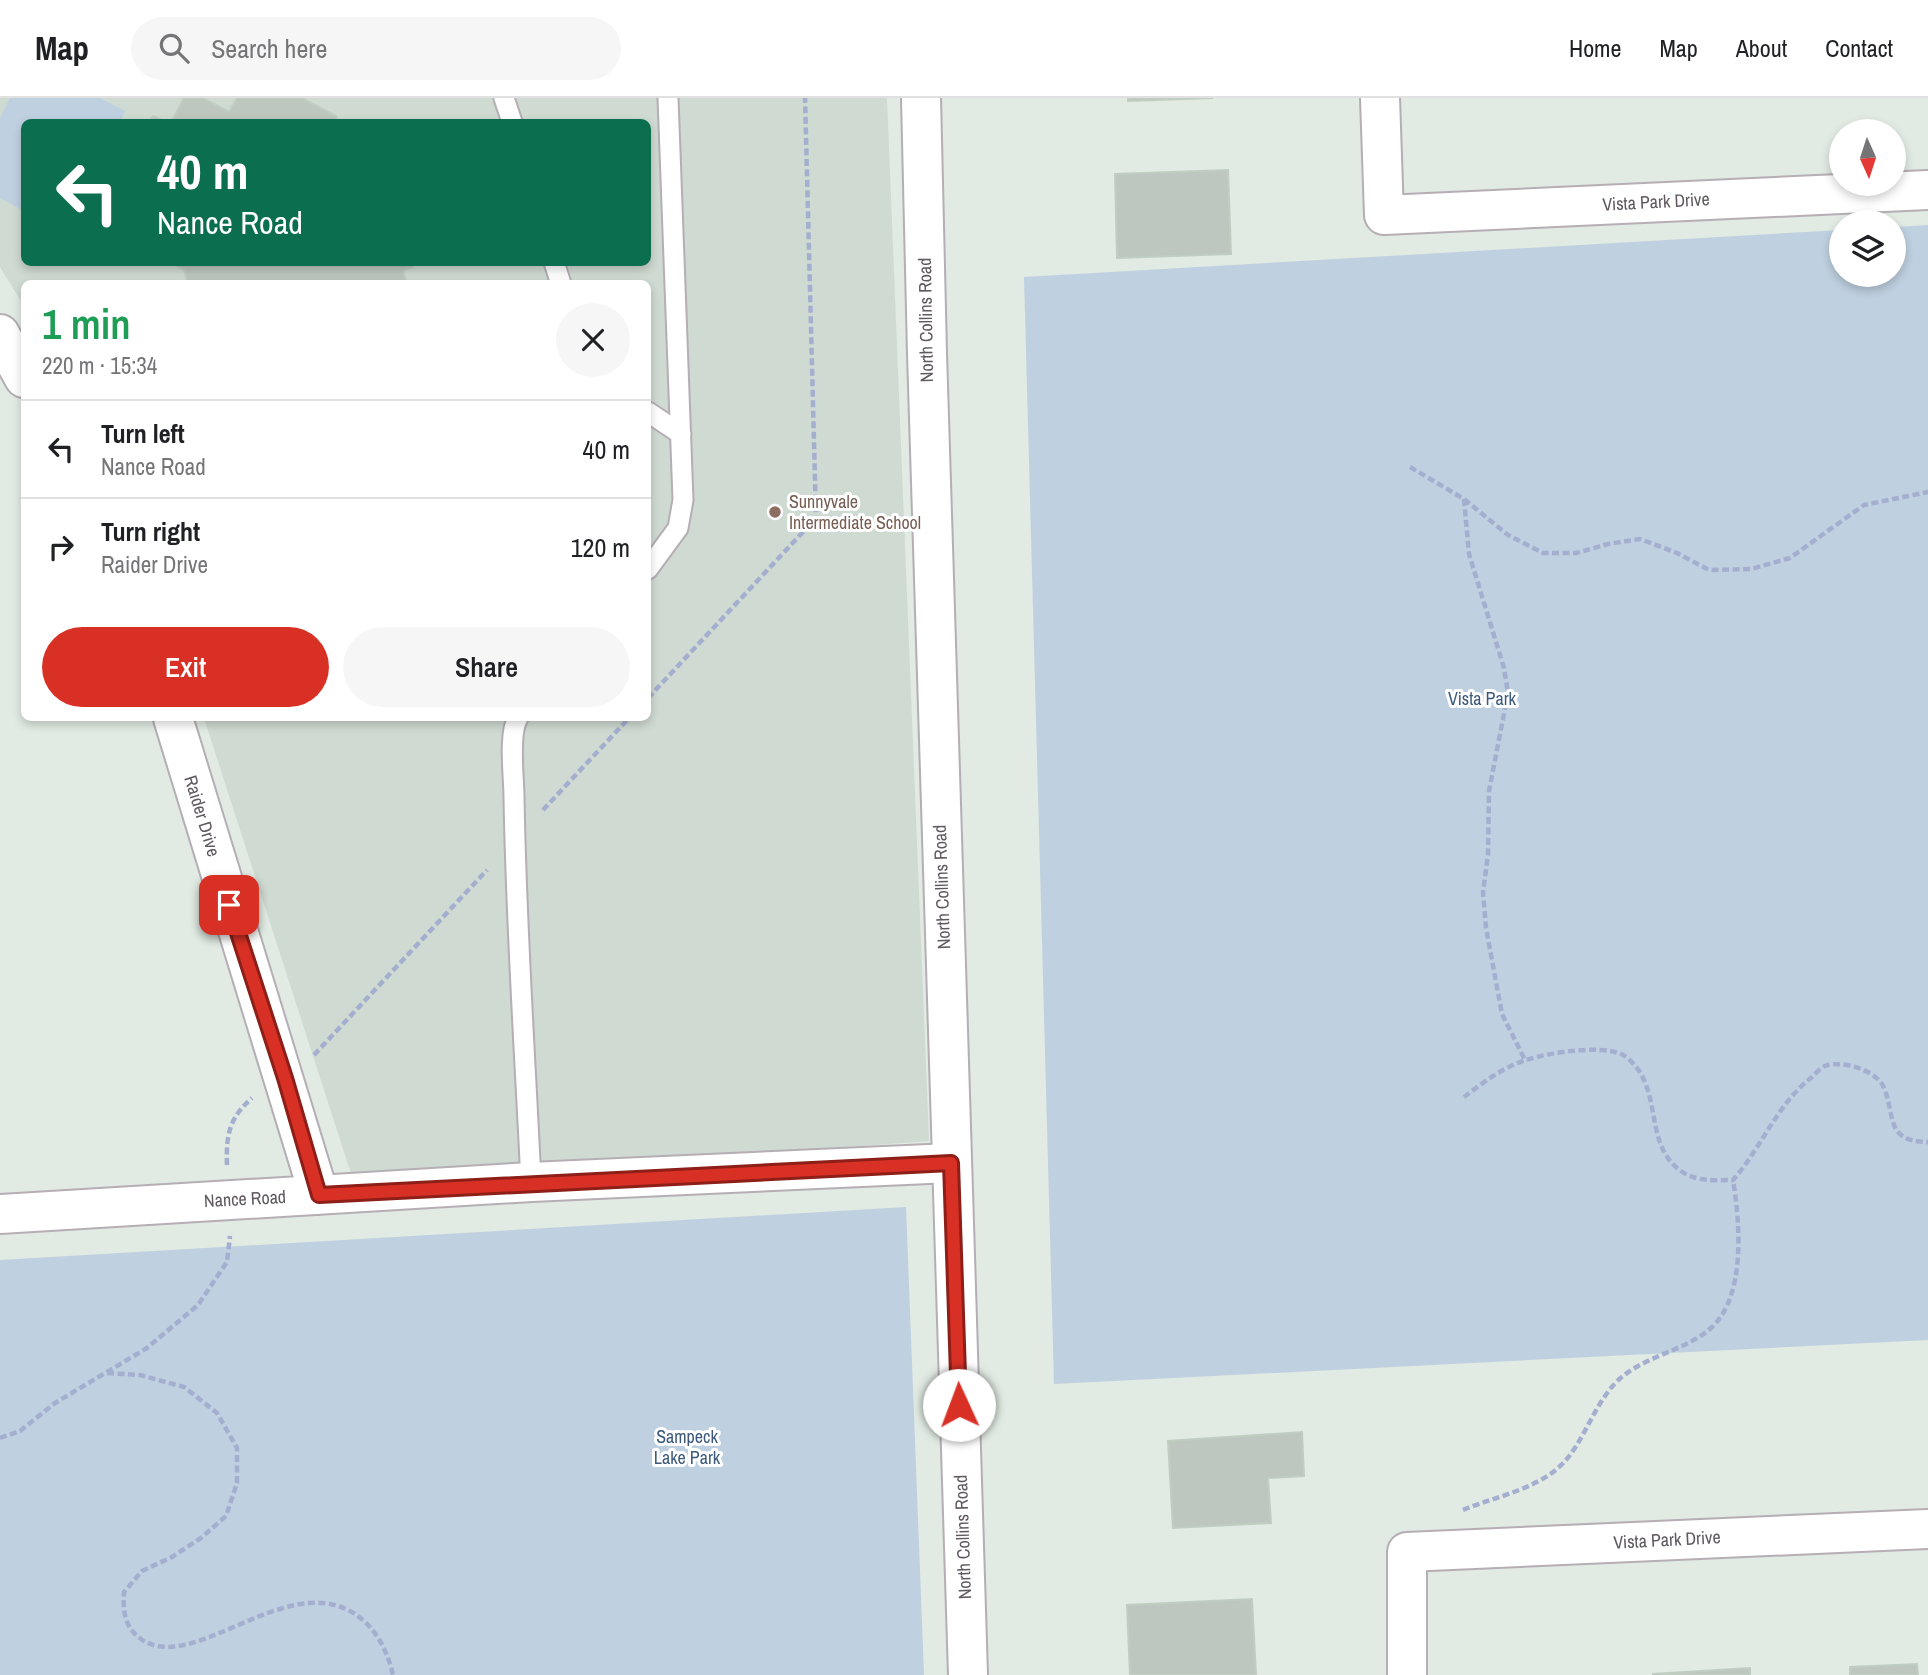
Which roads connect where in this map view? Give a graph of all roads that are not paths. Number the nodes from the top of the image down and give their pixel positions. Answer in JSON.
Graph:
{"nodes":[{"id":1,"x":504,"y":98,"type":"edge"},
{"id":2,"x":668,"y":98,"type":"edge"},
{"id":3,"x":921,"y":98,"type":"edge"},
{"id":4,"x":1380,"y":98,"type":"edge"},
{"id":5,"x":511,"y":119,"type":"edge"},
{"id":6,"x":1928,"y":190,"type":"edge"},
{"id":7,"x":0,"y":334,"type":"edge"},
{"id":8,"x":21,"y":372,"type":"edge"},
{"id":9,"x":651,"y":414,"type":"edge"},
{"id":10,"x":681,"y":434,"type":"junction"},
{"id":11,"x":651,"y":565,"type":"edge"},
{"id":12,"x":174,"y":721,"type":"edge"},
{"id":13,"x":516,"y":721,"type":"edge"},
{"id":14,"x":951,"y":1163,"type":"junction"},
{"id":15,"x":531,"y":1182,"type":"junction"},
{"id":16,"x":319,"y":1195,"type":"junction"},
{"id":17,"x":0,"y":1214,"type":"edge"},
{"id":18,"x":1928,"y":1529,"type":"edge"},
{"id":19,"x":968,"y":1675,"type":"edge"},
{"id":20,"x":1407,"y":1675,"type":"edge"}],
"edges":[{"from":1,"to":5,"type":"lane"},
{"from":2,"to":10,"type":"lane"},
{"from":3,"to":14,"type":"street","name":"North Collins Road"},
{"from":4,"to":6,"type":"street","name":"Vista Park Drive"},
{"from":7,"to":8,"type":"street"},
{"from":9,"to":10,"type":"lane"},
{"from":10,"to":11,"type":"lane"},
{"from":12,"to":16,"type":"street","name":"Raider Drive"},
{"from":13,"to":15,"type":"lane"},
{"from":14,"to":15,"type":"street","name":"Nance Road"},
{"from":14,"to":19,"type":"street","name":"North Collins Road"},
{"from":15,"to":16,"type":"street","name":"Nance Road"},
{"from":16,"to":17,"type":"street","name":"Nance Road"},
{"from":18,"to":20,"type":"street","name":"Vista Park Drive"}]}
